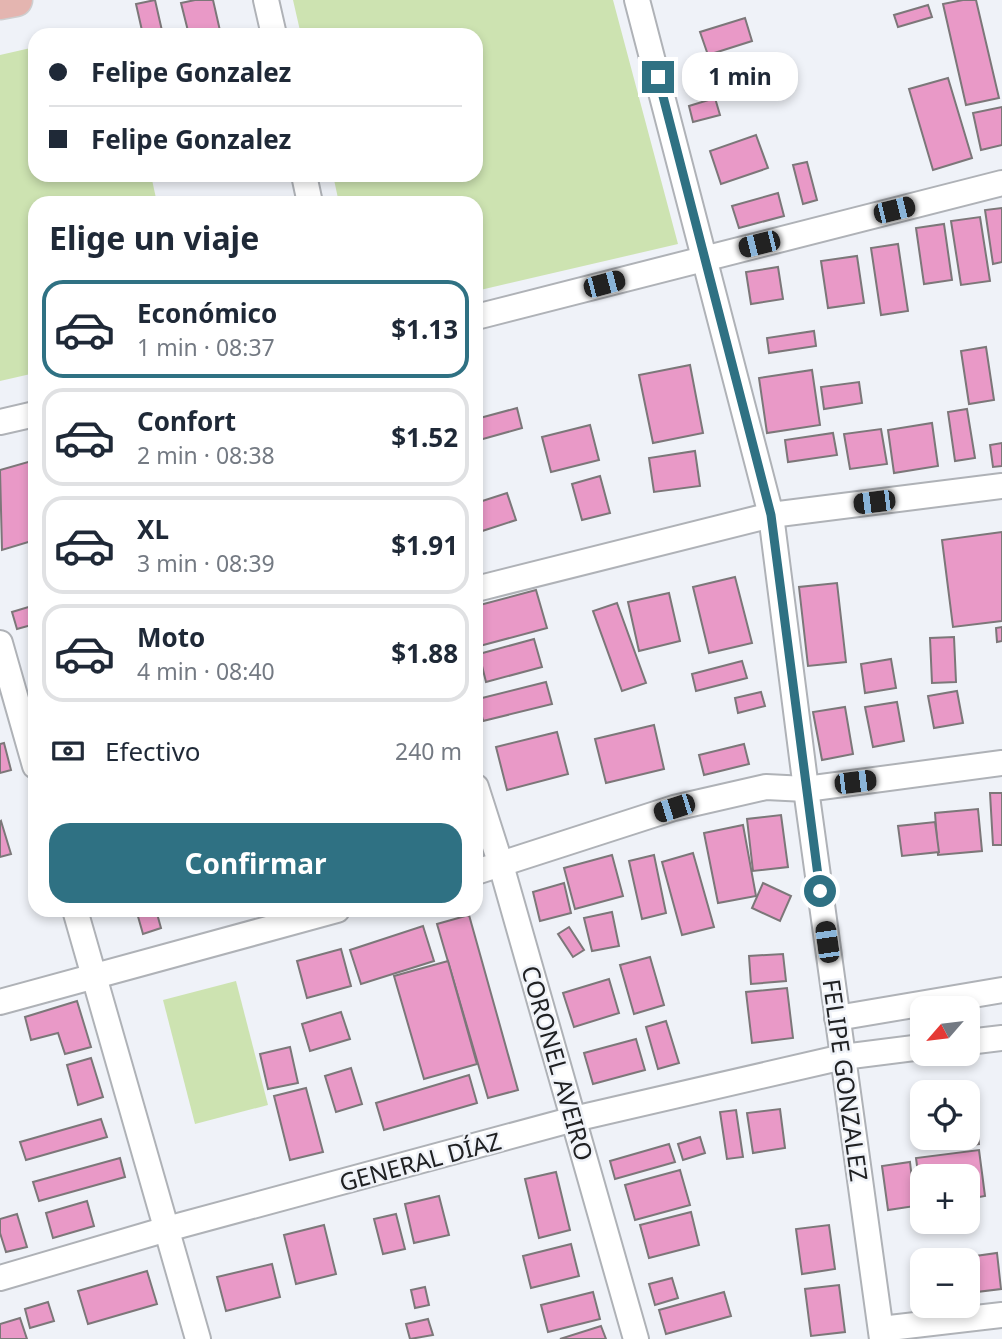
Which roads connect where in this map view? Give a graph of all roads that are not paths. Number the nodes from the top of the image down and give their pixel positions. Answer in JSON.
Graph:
{"nodes":[{"id":1,"x":16,"y":0,"type":"edge"},
{"id":2,"x":266,"y":0,"type":"edge"},
{"id":3,"x":637,"y":0,"type":"edge"},
{"id":4,"x":0,"y":3,"type":"edge"},
{"id":5,"x":272,"y":28,"type":"edge"},
{"id":6,"x":1002,"y":183,"type":"edge"},
{"id":7,"x":705,"y":257,"type":"junction"},
{"id":8,"x":483,"y":315,"type":"edge"},
{"id":9,"x":28,"y":416,"type":"edge"},
{"id":10,"x":0,"y":422,"type":"edge"},
{"id":11,"x":1002,"y":486,"type":"edge"},
{"id":12,"x":771,"y":515,"type":"junction"},
{"id":13,"x":483,"y":587,"type":"edge"},
{"id":14,"x":0,"y":643,"type":"edge"},
{"id":15,"x":18,"y":703,"type":"edge"},
{"id":16,"x":28,"y":740,"type":"edge"},
{"id":17,"x":1002,"y":764,"type":"edge"},
{"id":18,"x":806,"y":789,"type":"junction"},
{"id":19,"x":483,"y":809,"type":"edge"},
{"id":20,"x":501,"y":865,"type":"junction"},
{"id":21,"x":483,"y":870,"type":"edge"},
{"id":22,"x":77,"y":917,"type":"edge"},
{"id":23,"x":312,"y":917,"type":"edge"},
{"id":24,"x":93,"y":977,"type":"junction"},
{"id":25,"x":1002,"y":990,"type":"edge"},
{"id":26,"x":0,"y":1002,"type":"edge"},
{"id":27,"x":837,"y":1018,"type":"junction"},
{"id":28,"x":1002,"y":1038,"type":"edge"},
{"id":29,"x":980,"y":1041,"type":"edge"},
{"id":30,"x":910,"y":1048,"type":"edge"},
{"id":31,"x":843,"y":1056,"type":"junction"},
{"id":32,"x":574,"y":1119,"type":"junction"},
{"id":33,"x":167,"y":1229,"type":"junction"},
{"id":34,"x":0,"y":1278,"type":"edge"},
{"id":35,"x":1002,"y":1315,"type":"edge"},
{"id":36,"x":881,"y":1334,"type":"edge"},
{"id":37,"x":198,"y":1339,"type":"edge"},
{"id":38,"x":636,"y":1339,"type":"edge"}],
"edges":[{"from":1,"to":4,"type":"main road"},
{"from":2,"to":5,"type":"street"},
{"from":3,"to":7,"type":"street","name":"FELIPE GONZALEZ"},
{"from":6,"to":7,"type":"street"},
{"from":7,"to":8,"type":"street"},
{"from":7,"to":12,"type":"street","name":"FELIPE GONZALEZ"},
{"from":9,"to":10,"type":"street"},
{"from":11,"to":12,"type":"street"},
{"from":12,"to":13,"type":"street"},
{"from":12,"to":18,"type":"street","name":"FELIPE GONZALEZ"},
{"from":14,"to":15,"type":"street"},
{"from":15,"to":16,"type":"street"},
{"from":17,"to":18,"type":"street"},
{"from":18,"to":20,"type":"street"},
{"from":18,"to":27,"type":"street","name":"FELIPE GONZALEZ"},
{"from":19,"to":20,"type":"street","name":"CORONEL AVEIRO"},
{"from":20,"to":21,"type":"street"},
{"from":20,"to":32,"type":"street","name":"CORONEL AVEIRO"},
{"from":22,"to":24,"type":"street"},
{"from":23,"to":24,"type":"street"},
{"from":24,"to":26,"type":"street"},
{"from":24,"to":33,"type":"street"},
{"from":25,"to":27,"type":"street"},
{"from":27,"to":31,"type":"street","name":"FELIPE GONZALEZ"},
{"from":28,"to":29,"type":"street"},
{"from":30,"to":31,"type":"street","name":"GENERAL DÍAZ"},
{"from":31,"to":32,"type":"street","name":"GENERAL DÍAZ"},
{"from":31,"to":36,"type":"street","name":"FELIPE GONZALEZ"},
{"from":32,"to":33,"type":"street","name":"GENERAL DÍAZ"},
{"from":32,"to":38,"type":"street","name":"CORONEL AVEIRO"},
{"from":33,"to":34,"type":"street","name":"GENERAL DÍAZ"},
{"from":33,"to":37,"type":"street"},
{"from":35,"to":36,"type":"street"}]}
